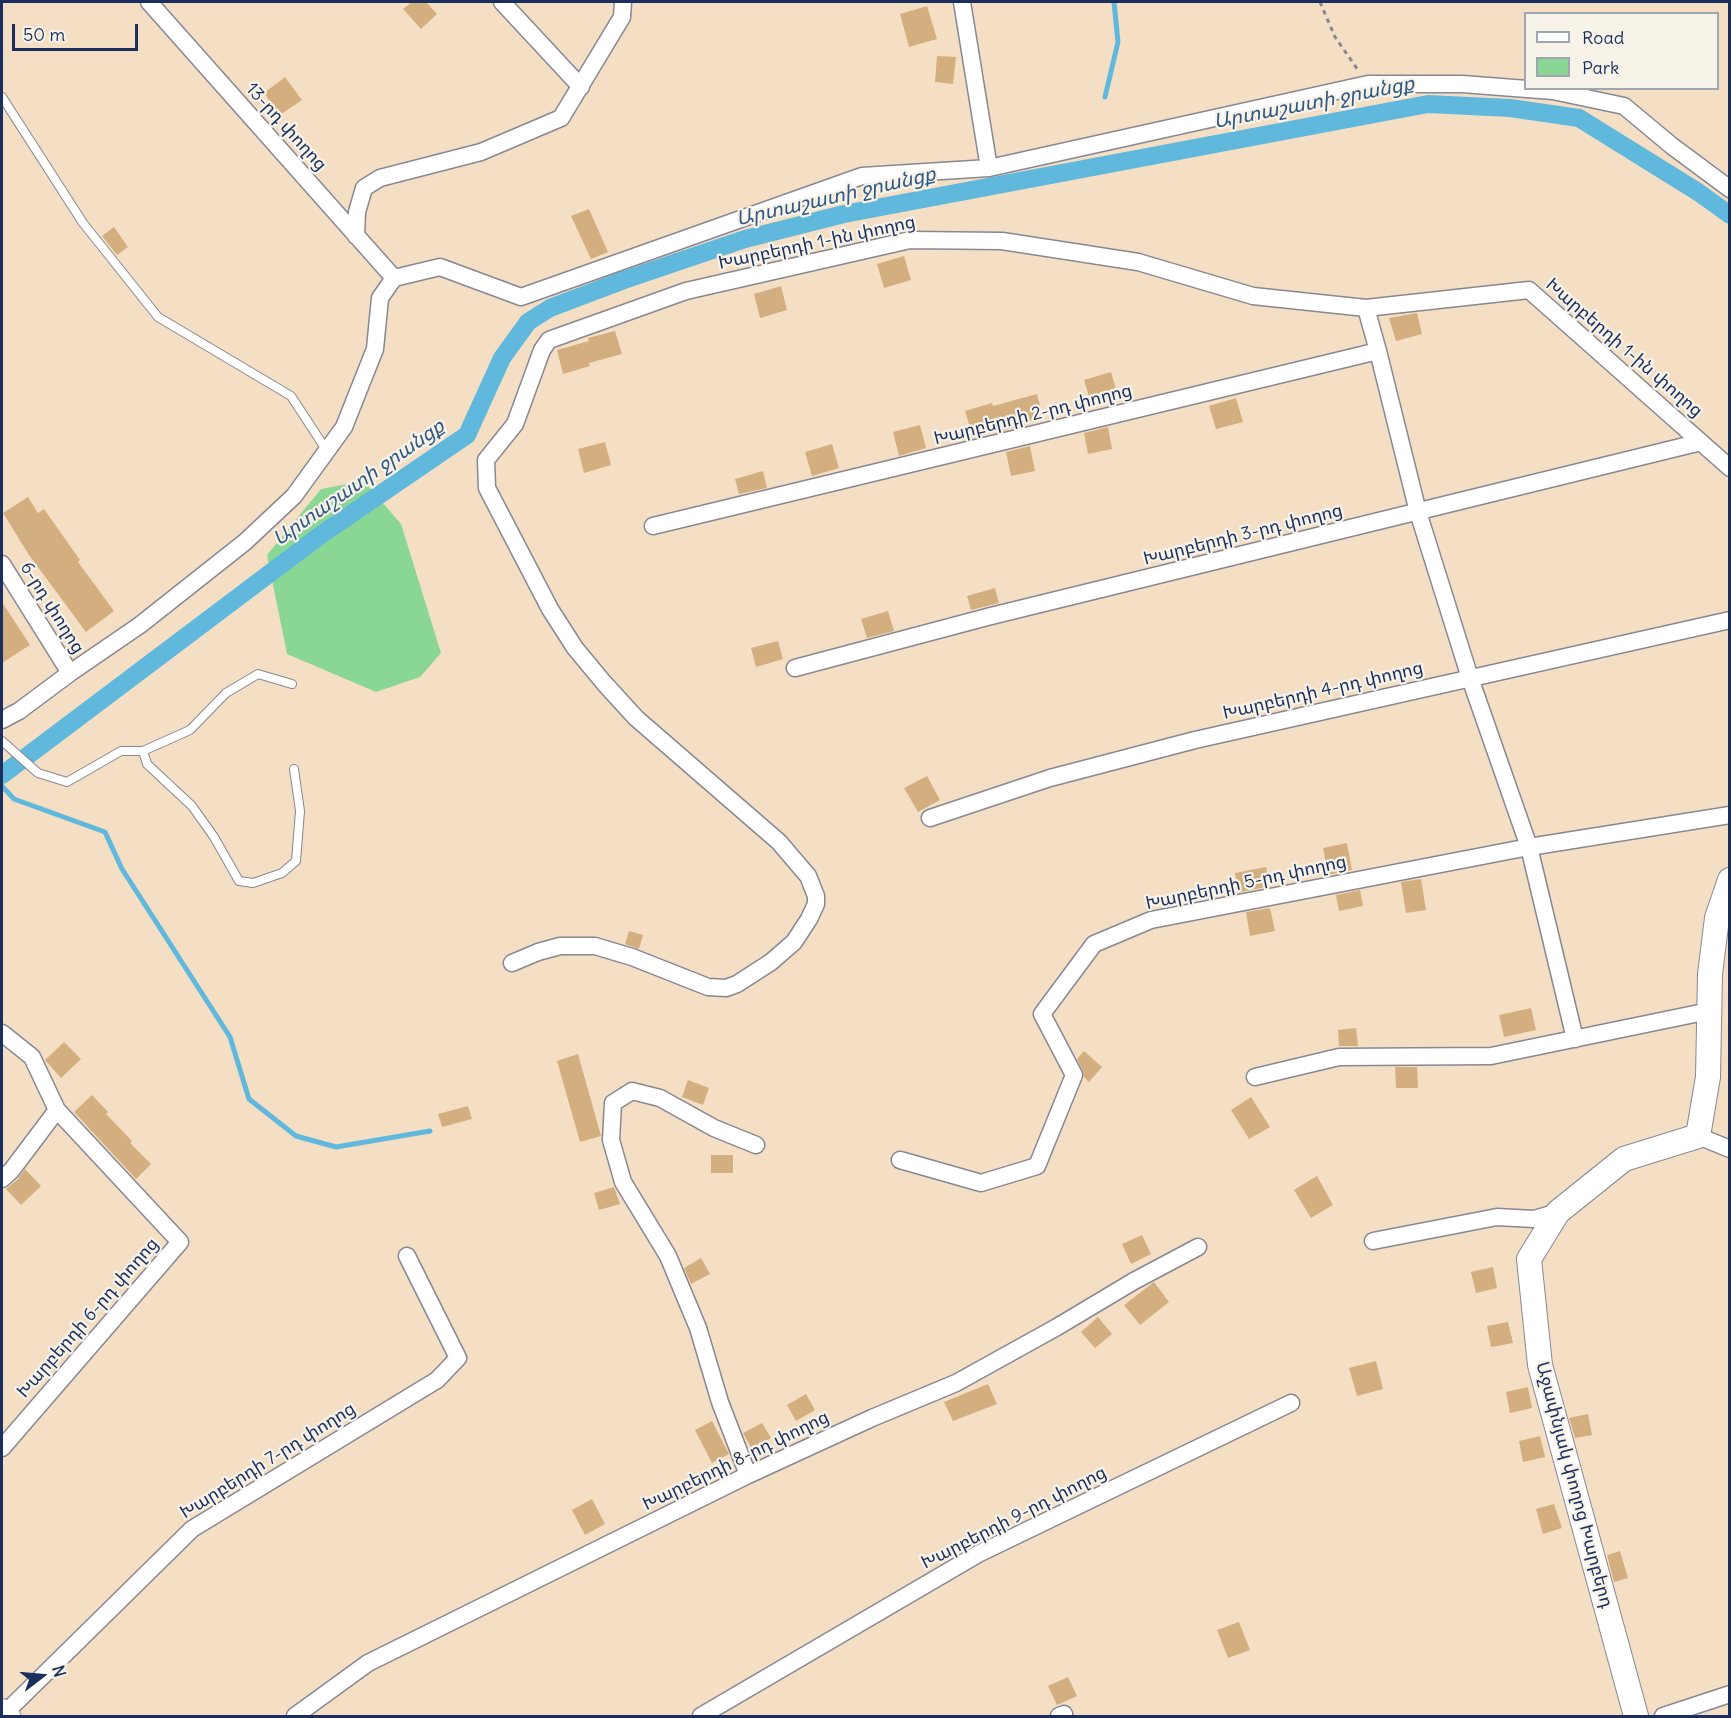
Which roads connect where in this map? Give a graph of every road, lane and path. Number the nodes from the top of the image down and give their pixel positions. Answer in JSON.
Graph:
{"nodes":[{"id":1,"x":148,"y":2,"type":"edge"},
{"id":2,"x":502,"y":2,"type":"edge"},
{"id":3,"x":623,"y":2,"type":"edge"},
{"id":4,"x":962,"y":2,"type":"edge"},
{"id":5,"x":1320,"y":2,"type":"edge"},
{"id":6,"x":1368,"y":84,"type":"junction"},
{"id":7,"x":581,"y":87,"type":"junction"},
{"id":8,"x":1524,"y":89,"type":"edge"},
{"id":9,"x":1540,"y":90,"type":"edge"},
{"id":10,"x":2,"y":97,"type":"edge"},
{"id":11,"x":989,"y":168,"type":"junction"},
{"id":12,"x":1730,"y":189,"type":"edge"},
{"id":13,"x":356,"y":236,"type":"junction"},
{"id":14,"x":394,"y":278,"type":"junction"},
{"id":15,"x":1366,"y":309,"type":"junction"},
{"id":16,"x":1378,"y":351,"type":"junction"},
{"id":17,"x":1701,"y":442,"type":"junction"},
{"id":18,"x":327,"y":451,"type":"junction"},
{"id":19,"x":1730,"y":468,"type":"edge"},
{"id":20,"x":1418,"y":512,"type":"junction"},
{"id":21,"x":653,"y":526,"type":"dead end"},
{"id":22,"x":2,"y":564,"type":"edge"},
{"id":23,"x":1730,"y":620,"type":"edge"},
{"id":24,"x":795,"y":668,"type":"dead end"},
{"id":25,"x":70,"y":672,"type":"junction"},
{"id":26,"x":1470,"y":678,"type":"junction"},
{"id":27,"x":292,"y":684,"type":"dead end"},
{"id":28,"x":2,"y":720,"type":"edge"},
{"id":29,"x":2,"y":741,"type":"edge"},
{"id":30,"x":143,"y":752,"type":"junction"},
{"id":31,"x":294,"y":769,"type":"dead end"},
{"id":32,"x":1730,"y":815,"type":"edge"},
{"id":33,"x":930,"y":818,"type":"dead end"},
{"id":34,"x":1529,"y":847,"type":"junction"},
{"id":35,"x":1730,"y":880,"type":"edge"},
{"id":36,"x":512,"y":963,"type":"dead end"},
{"id":37,"x":1708,"y":1011,"type":"junction"},
{"id":38,"x":2,"y":1033,"type":"edge"},
{"id":39,"x":1575,"y":1039,"type":"junction"},
{"id":40,"x":1255,"y":1077,"type":"dead end"},
{"id":41,"x":57,"y":1110,"type":"junction"},
{"id":42,"x":1698,"y":1136,"type":"junction"},
{"id":43,"x":756,"y":1145,"type":"dead end"},
{"id":44,"x":1730,"y":1149,"type":"edge"},
{"id":45,"x":900,"y":1160,"type":"dead end"},
{"id":46,"x":2,"y":1179,"type":"edge"},
{"id":47,"x":1558,"y":1212,"type":"junction"},
{"id":48,"x":1373,"y":1241,"type":"dead end"},
{"id":49,"x":1198,"y":1248,"type":"dead end"},
{"id":50,"x":407,"y":1256,"type":"dead end"},
{"id":51,"x":1291,"y":1403,"type":"dead end"},
{"id":52,"x":2,"y":1448,"type":"edge"},
{"id":53,"x":748,"y":1475,"type":"junction"},
{"id":54,"x":1730,"y":1694,"type":"edge"},
{"id":55,"x":4,"y":1714,"type":"edge"},
{"id":56,"x":294,"y":1716,"type":"edge"},
{"id":57,"x":701,"y":1716,"type":"edge"},
{"id":58,"x":1636,"y":1716,"type":"edge"},
{"id":59,"x":1663,"y":1716,"type":"edge"}],
"edges":[{"from":1,"to":13,"type":"street","name":"13-րդ փողոց"},
{"from":2,"to":7,"type":"street"},
{"from":3,"to":7,"type":"street"},
{"from":4,"to":11,"type":"street"},
{"from":5,"to":6,"type":"path"},
{"from":6,"to":8,"type":"street"},
{"from":6,"to":11,"type":"street"},
{"from":7,"to":13,"type":"street"},
{"from":9,"to":12,"type":"street"},
{"from":10,"to":18,"type":"lane"},
{"from":11,"to":14,"type":"street"},
{"from":13,"to":14,"type":"street","name":"13-րդ փողոց"},
{"from":14,"to":18,"type":"street"},
{"from":15,"to":16,"type":"street"},
{"from":15,"to":17,"type":"street","name":"Խարբերդի 1-ին փողոց"},
{"from":15,"to":36,"type":"street","name":"Խարբերդի 1-ին փողոց"},
{"from":16,"to":20,"type":"street"},
{"from":16,"to":21,"type":"street","name":"Խարբերդի 2-րդ փողոց"},
{"from":17,"to":19,"type":"street","name":"Խարբերդի 1-ին փողոց"},
{"from":17,"to":20,"type":"street","name":"Խարբերդի 3-րդ փողոց"},
{"from":18,"to":25,"type":"street"},
{"from":20,"to":24,"type":"street","name":"Խարբերդի 3-րդ փողոց"},
{"from":20,"to":26,"type":"street"},
{"from":22,"to":25,"type":"street","name":"6-րդ փողոց"},
{"from":23,"to":26,"type":"street","name":"Խարբերդի 4-րդ փողոց"},
{"from":25,"to":28,"type":"street"},
{"from":26,"to":33,"type":"street","name":"Խարբերդի 4-րդ փողոց"},
{"from":26,"to":34,"type":"street"},
{"from":27,"to":30,"type":"lane"},
{"from":29,"to":30,"type":"lane"},
{"from":30,"to":31,"type":"lane"},
{"from":32,"to":34,"type":"street","name":"Խարբերդի 5-րդ փողոց"},
{"from":34,"to":39,"type":"street"},
{"from":34,"to":45,"type":"street","name":"Խարբերդի 5-րդ փողոց"},
{"from":35,"to":37,"type":"street"},
{"from":37,"to":39,"type":"street"},
{"from":37,"to":42,"type":"street"},
{"from":38,"to":41,"type":"street"},
{"from":39,"to":40,"type":"street"},
{"from":41,"to":46,"type":"street"},
{"from":41,"to":52,"type":"street","name":"Խարբերդի 6-րդ փողոց"},
{"from":42,"to":44,"type":"street"},
{"from":42,"to":47,"type":"street","name":"Աջափնյակ փողոց Խարբերդ"},
{"from":43,"to":53,"type":"street"},
{"from":47,"to":48,"type":"street"},
{"from":47,"to":58,"type":"street","name":"Աջափնյակ փողոց Խարբերդ"},
{"from":49,"to":53,"type":"street","name":"Խարբերդի 8-րդ փողոց"},
{"from":50,"to":55,"type":"street","name":"Խարբերդի 7-րդ փողոց"},
{"from":51,"to":57,"type":"street","name":"Խարբերդի 9-րդ փողոց"},
{"from":53,"to":56,"type":"street","name":"Խարբերդի 8-րդ փողոց"},
{"from":54,"to":59,"type":"street"}]}
